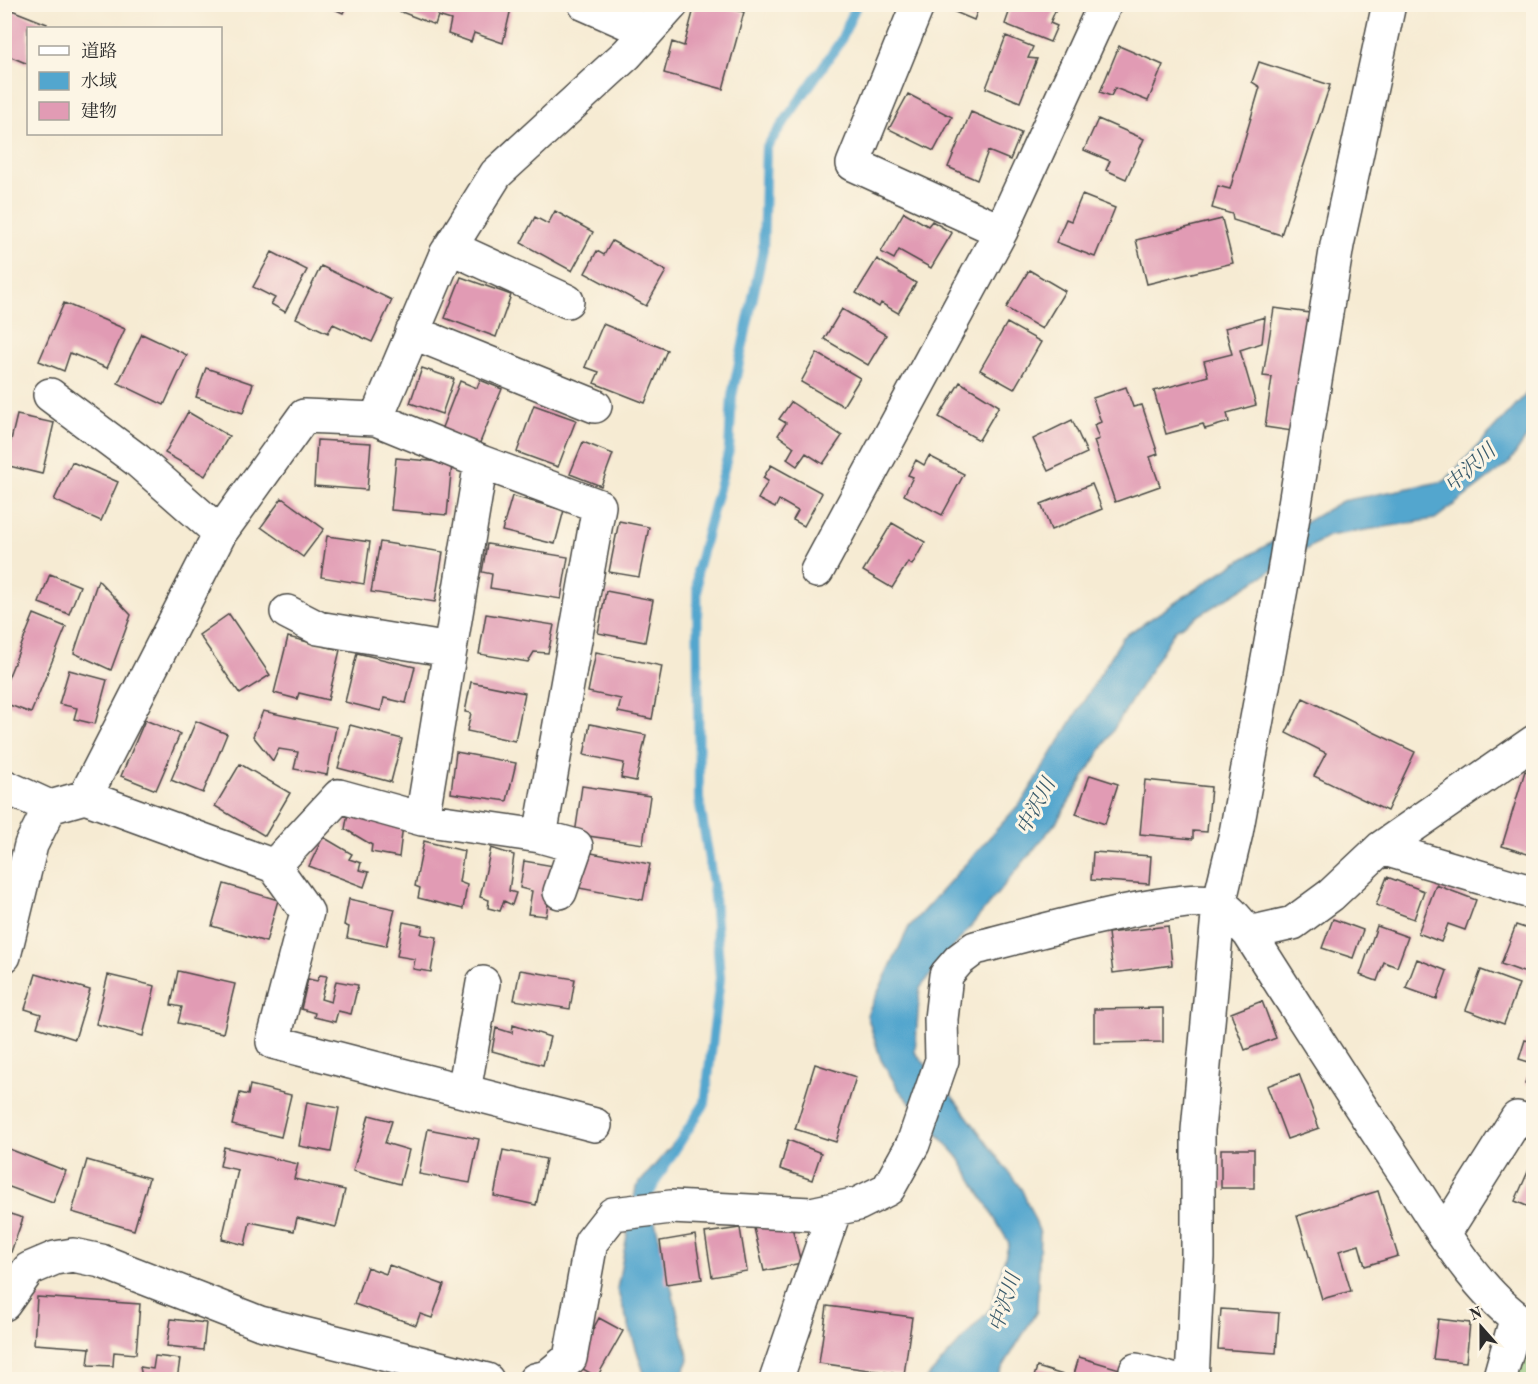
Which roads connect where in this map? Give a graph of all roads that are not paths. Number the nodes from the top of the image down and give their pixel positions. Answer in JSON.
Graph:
{"nodes":[{"id":1,"x":585,"y":4,"type":"edge"},
{"id":2,"x":672,"y":4,"type":"edge"},
{"id":3,"x":918,"y":4,"type":"edge"},
{"id":4,"x":1105,"y":4,"type":"edge"},
{"id":5,"x":1389,"y":4,"type":"edge"},
{"id":6,"x":646,"y":31,"type":"junction"},
{"id":7,"x":1001,"y":231,"type":"junction"},
{"id":8,"x":450,"y":247,"type":"junction"},
{"id":9,"x":567,"y":301,"type":"dead end"},
{"id":10,"x":412,"y":332,"type":"junction"},
{"id":11,"x":50,"y":395,"type":"dead end"},
{"id":12,"x":595,"y":406,"type":"dead end"},
{"id":13,"x":376,"y":418,"type":"junction"},
{"id":14,"x":481,"y":462,"type":"junction"},
{"id":15,"x":220,"y":533,"type":"junction"},
{"id":16,"x":817,"y":571,"type":"dead end"},
{"id":17,"x":287,"y":612,"type":"dead end"},
{"id":18,"x":450,"y":650,"type":"junction"},
{"id":19,"x":1533,"y":742,"type":"edge"},
{"id":20,"x":4,"y":786,"type":"edge"},
{"id":21,"x":85,"y":797,"type":"junction"},
{"id":22,"x":50,"y":807,"type":"junction"},
{"id":23,"x":422,"y":819,"type":"junction"},
{"id":24,"x":540,"y":836,"type":"junction"},
{"id":25,"x":1381,"y":848,"type":"junction"},
{"id":26,"x":274,"y":866,"type":"junction"},
{"id":27,"x":560,"y":892,"type":"dead end"},
{"id":28,"x":1533,"y":893,"type":"edge"},
{"id":29,"x":1219,"y":904,"type":"junction"},
{"id":30,"x":1249,"y":933,"type":"junction"},
{"id":31,"x":4,"y":956,"type":"edge"},
{"id":32,"x":483,"y":983,"type":"dead end"},
{"id":33,"x":464,"y":1091,"type":"junction"},
{"id":34,"x":1533,"y":1123,"type":"edge"},
{"id":35,"x":595,"y":1125,"type":"dead end"},
{"id":36,"x":835,"y":1209,"type":"junction"},
{"id":37,"x":1444,"y":1234,"type":"junction"},
{"id":38,"x":4,"y":1304,"type":"edge"},
{"id":39,"x":1525,"y":1324,"type":"edge"},
{"id":40,"x":1136,"y":1371,"type":"dead end"},
{"id":41,"x":474,"y":1378,"type":"edge"},
{"id":42,"x":535,"y":1380,"type":"edge"},
{"id":43,"x":776,"y":1380,"type":"edge"},
{"id":44,"x":1172,"y":1380,"type":"edge"},
{"id":45,"x":1192,"y":1380,"type":"edge"},
{"id":46,"x":1499,"y":1380,"type":"edge"}],
"edges":[{"from":1,"to":6,"type":"street"},
{"from":2,"to":6,"type":"street"},
{"from":3,"to":7,"type":"street"},
{"from":4,"to":7,"type":"street"},
{"from":5,"to":29,"type":"street"},
{"from":6,"to":8,"type":"street"},
{"from":7,"to":16,"type":"street"},
{"from":8,"to":9,"type":"street"},
{"from":8,"to":10,"type":"street"},
{"from":10,"to":12,"type":"street"},
{"from":10,"to":13,"type":"street"},
{"from":11,"to":15,"type":"street"},
{"from":13,"to":14,"type":"street"},
{"from":13,"to":15,"type":"street"},
{"from":14,"to":18,"type":"street"},
{"from":14,"to":24,"type":"street"},
{"from":15,"to":21,"type":"street"},
{"from":17,"to":18,"type":"street"},
{"from":18,"to":23,"type":"street"},
{"from":19,"to":25,"type":"street"},
{"from":20,"to":22,"type":"street"},
{"from":21,"to":22,"type":"street"},
{"from":21,"to":26,"type":"street"},
{"from":22,"to":31,"type":"street"},
{"from":23,"to":24,"type":"street"},
{"from":23,"to":26,"type":"street"},
{"from":24,"to":27,"type":"street"},
{"from":25,"to":28,"type":"street"},
{"from":25,"to":30,"type":"street"},
{"from":26,"to":33,"type":"street"},
{"from":29,"to":30,"type":"street"},
{"from":29,"to":36,"type":"street"},
{"from":29,"to":45,"type":"street"},
{"from":30,"to":37,"type":"street"},
{"from":32,"to":33,"type":"street"},
{"from":33,"to":35,"type":"street"},
{"from":34,"to":37,"type":"street"},
{"from":36,"to":42,"type":"street"},
{"from":36,"to":43,"type":"street"},
{"from":37,"to":39,"type":"street"},
{"from":38,"to":41,"type":"street"},
{"from":39,"to":46,"type":"street"},
{"from":40,"to":44,"type":"street"}]}
